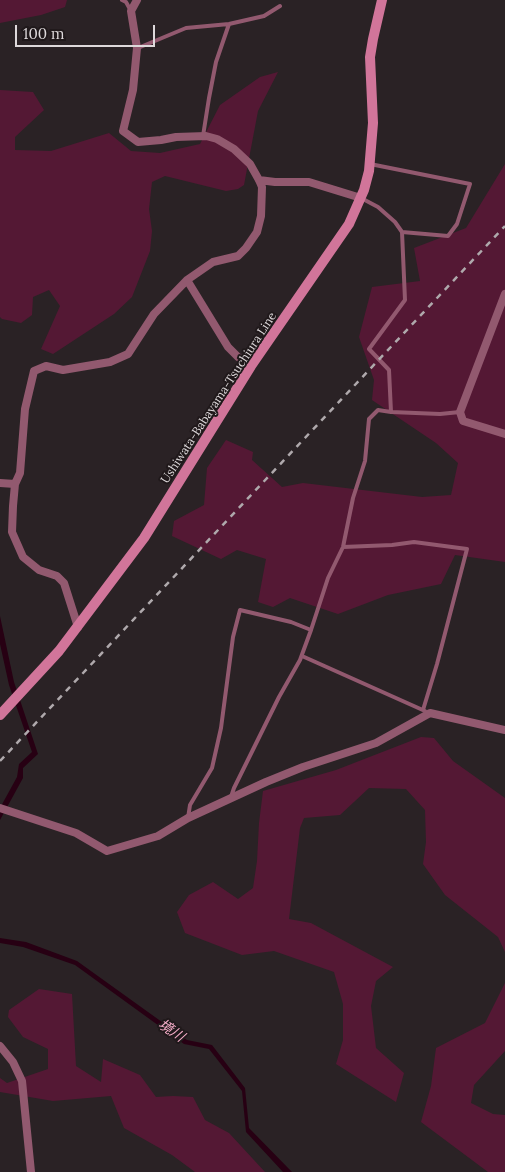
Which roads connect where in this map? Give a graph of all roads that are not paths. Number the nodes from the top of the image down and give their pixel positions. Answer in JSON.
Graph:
{"nodes":[{"id":1,"x":122,"y":0,"type":"edge"},
{"id":2,"x":137,"y":0,"type":"edge"},
{"id":3,"x":382,"y":0,"type":"edge"},
{"id":4,"x":280,"y":6,"type":"dead end"},
{"id":5,"x":131,"y":11,"type":"junction"},
{"id":6,"x":229,"y":24,"type":"junction"},
{"id":7,"x":137,"y":48,"type":"junction"},
{"id":8,"x":203,"y":136,"type":"junction"},
{"id":9,"x":370,"y":164,"type":"junction"},
{"id":10,"x":259,"y":180,"type":"junction"},
{"id":11,"x":361,"y":198,"type":"junction"},
{"id":12,"x":402,"y":232,"type":"junction"},
{"id":13,"x":187,"y":280,"type":"junction"},
{"id":14,"x":505,"y":294,"type":"edge"},
{"id":15,"x":251,"y":366,"type":"junction"},
{"id":16,"x":391,"y":412,"type":"junction"},
{"id":17,"x":460,"y":412,"type":"junction"},
{"id":18,"x":505,"y":434,"type":"edge"},
{"id":19,"x":0,"y":483,"type":"edge"},
{"id":20,"x":15,"y":484,"type":"junction"},
{"id":21,"x":343,"y":547,"type":"junction"},
{"id":22,"x":78,"y":627,"type":"junction"},
{"id":23,"x":310,"y":630,"type":"junction"},
{"id":24,"x":302,"y":656,"type":"junction"},
{"id":25,"x":427,"y":711,"type":"junction"},
{"id":26,"x":0,"y":715,"type":"edge"},
{"id":27,"x":505,"y":730,"type":"edge"},
{"id":28,"x":231,"y":798,"type":"junction"},
{"id":29,"x":0,"y":808,"type":"edge"},
{"id":30,"x":188,"y":818,"type":"junction"},
{"id":31,"x":0,"y":1046,"type":"edge"},
{"id":32,"x":31,"y":1172,"type":"edge"}],
"edges":[{"from":1,"to":5,"type":"lane"},
{"from":2,"to":5,"type":"street"},
{"from":3,"to":9,"type":"main road","name":"Ushiwata-Babayama-Tsuchiura Line"},
{"from":4,"to":6,"type":"lane"},
{"from":5,"to":7,"type":"street"},
{"from":6,"to":7,"type":"lane"},
{"from":6,"to":8,"type":"lane"},
{"from":7,"to":8,"type":"street"},
{"from":8,"to":10,"type":"street"},
{"from":9,"to":11,"type":"main road","name":"Ushiwata-Babayama-Tsuchiura Line"},
{"from":9,"to":12,"type":"lane"},
{"from":10,"to":11,"type":"street"},
{"from":10,"to":13,"type":"street"},
{"from":11,"to":12,"type":"lane"},
{"from":11,"to":15,"type":"main road","name":"Ushiwata-Babayama-Tsuchiura Line"},
{"from":12,"to":16,"type":"lane"},
{"from":13,"to":15,"type":"street"},
{"from":13,"to":20,"type":"street"},
{"from":14,"to":17,"type":"street"},
{"from":15,"to":22,"type":"main road","name":"Ushiwata-Babayama-Tsuchiura Line"},
{"from":16,"to":17,"type":"lane"},
{"from":16,"to":21,"type":"lane"},
{"from":17,"to":18,"type":"street"},
{"from":19,"to":20,"type":"street"},
{"from":20,"to":22,"type":"street"},
{"from":21,"to":23,"type":"lane"},
{"from":21,"to":25,"type":"lane"},
{"from":22,"to":26,"type":"main road","name":"Ushiwata-Babayama-Tsuchiura Line"},
{"from":23,"to":24,"type":"lane"},
{"from":23,"to":30,"type":"lane"},
{"from":24,"to":25,"type":"lane"},
{"from":24,"to":28,"type":"lane"},
{"from":25,"to":27,"type":"street"},
{"from":25,"to":28,"type":"street"},
{"from":28,"to":30,"type":"street"},
{"from":29,"to":30,"type":"street"},
{"from":31,"to":32,"type":"street"}]}
